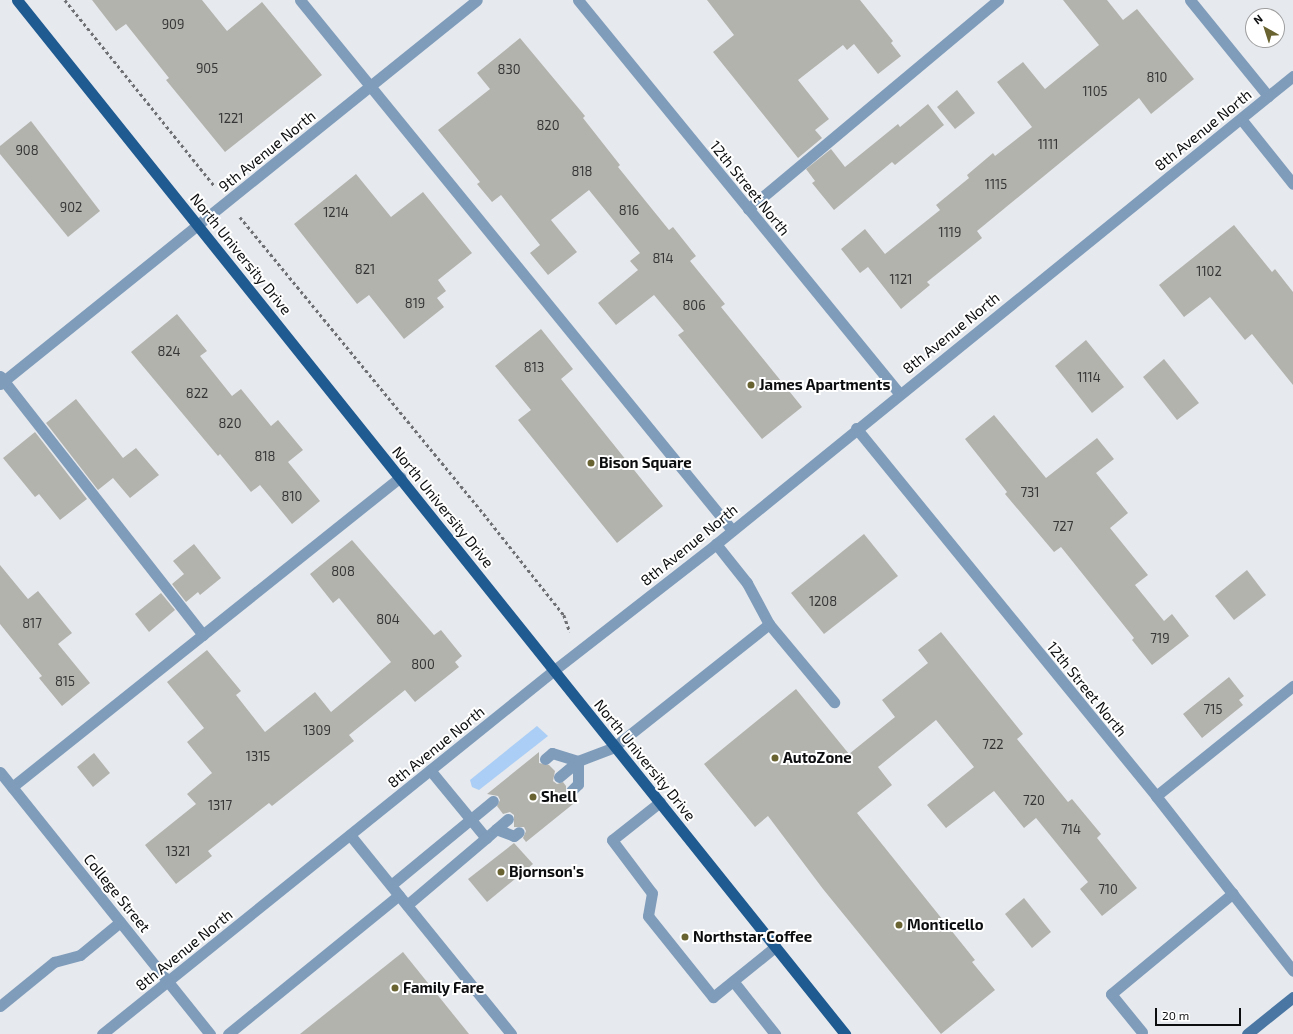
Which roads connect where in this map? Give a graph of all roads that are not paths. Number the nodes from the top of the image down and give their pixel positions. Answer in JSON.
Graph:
{"nodes":[{"id":1,"x":17,"y":0,"type":"edge"},
{"id":2,"x":300,"y":0,"type":"edge"},
{"id":3,"x":478,"y":0,"type":"edge"},
{"id":4,"x":578,"y":0,"type":"edge"},
{"id":5,"x":998,"y":0,"type":"edge"},
{"id":6,"x":1190,"y":0,"type":"edge"},
{"id":7,"x":1293,"y":76,"type":"edge"},
{"id":8,"x":371,"y":86,"type":"junction"},
{"id":9,"x":1268,"y":96,"type":"junction"},
{"id":10,"x":1241,"y":119,"type":"junction"},
{"id":11,"x":1293,"y":184,"type":"edge"},
{"id":12,"x":748,"y":209,"type":"junction"},
{"id":13,"x":199,"y":225,"type":"junction"},
{"id":14,"x":1,"y":380,"type":"edge"},
{"id":15,"x":899,"y":393,"type":"junction"},
{"id":16,"x":856,"y":428,"type":"junction"},
{"id":17,"x":400,"y":477,"type":"junction"},
{"id":18,"x":732,"y":530,"type":"junction"},
{"id":19,"x":716,"y":544,"type":"junction"},
{"id":20,"x":769,"y":624,"type":"junction"},
{"id":21,"x":202,"y":635,"type":"junction"},
{"id":22,"x":553,"y":671,"type":"junction"},
{"id":23,"x":1293,"y":686,"type":"edge"},
{"id":24,"x":834,"y":702,"type":"dead end"},
{"id":25,"x":614,"y":746,"type":"junction"},
{"id":26,"x":545,"y":759,"type":"dead end"},
{"id":27,"x":578,"y":761,"type":"junction"},
{"id":28,"x":430,"y":770,"type":"junction"},
{"id":29,"x":0,"y":772,"type":"edge"},
{"id":30,"x":559,"y":777,"type":"dead end"},
{"id":31,"x":12,"y":787,"type":"junction"},
{"id":32,"x":571,"y":791,"type":"dead end"},
{"id":33,"x":1156,"y":796,"type":"junction"},
{"id":34,"x":493,"y":801,"type":"dead end"},
{"id":35,"x":660,"y":802,"type":"junction"},
{"id":36,"x":508,"y":819,"type":"dead end"},
{"id":37,"x":470,"y":820,"type":"junction"},
{"id":38,"x":496,"y":829,"type":"junction"},
{"id":39,"x":519,"y":832,"type":"dead end"},
{"id":40,"x":350,"y":835,"type":"junction"},
{"id":41,"x":486,"y":838,"type":"junction"},
{"id":42,"x":391,"y":885,"type":"junction"},
{"id":43,"x":1233,"y":894,"type":"junction"},
{"id":44,"x":399,"y":895,"type":"junction"},
{"id":45,"x":407,"y":904,"type":"junction"},
{"id":46,"x":120,"y":922,"type":"junction"},
{"id":47,"x":776,"y":947,"type":"junction"},
{"id":48,"x":1293,"y":971,"type":"edge"},
{"id":49,"x":168,"y":981,"type":"junction"},
{"id":50,"x":733,"y":981,"type":"junction"},
{"id":51,"x":1293,"y":997,"type":"edge"},
{"id":52,"x":0,"y":1006,"type":"edge"},
{"id":53,"x":1142,"y":1032,"type":"dead end"},
{"id":54,"x":102,"y":1034,"type":"edge"},
{"id":55,"x":210,"y":1034,"type":"edge"},
{"id":56,"x":228,"y":1034,"type":"edge"},
{"id":57,"x":511,"y":1034,"type":"edge"},
{"id":58,"x":775,"y":1034,"type":"edge"},
{"id":59,"x":845,"y":1034,"type":"edge"},
{"id":60,"x":1247,"y":1034,"type":"edge"}],
"edges":[{"from":1,"to":13,"type":"main road","name":"North University Drive"},
{"from":2,"to":8,"type":"street"},
{"from":3,"to":8,"type":"street","name":"9th Avenue North"},
{"from":4,"to":12,"type":"street","name":"12th Street North"},
{"from":5,"to":12,"type":"street"},
{"from":6,"to":9,"type":"street"},
{"from":7,"to":9,"type":"street","name":"8th Avenue North"},
{"from":8,"to":13,"type":"street","name":"9th Avenue North"},
{"from":8,"to":18,"type":"street"},
{"from":9,"to":10,"type":"street","name":"8th Avenue North"},
{"from":10,"to":11,"type":"street"},
{"from":10,"to":15,"type":"street","name":"8th Avenue North"},
{"from":12,"to":15,"type":"street","name":"12th Street North"},
{"from":13,"to":14,"type":"street","name":"9th Avenue North"},
{"from":13,"to":17,"type":"main road","name":"North University Drive"},
{"from":14,"to":21,"type":"street"},
{"from":15,"to":16,"type":"street","name":"8th Avenue North"},
{"from":16,"to":18,"type":"street","name":"8th Avenue North"},
{"from":16,"to":33,"type":"street","name":"12th Street North"},
{"from":17,"to":21,"type":"street"},
{"from":17,"to":22,"type":"main road","name":"North University Drive"},
{"from":18,"to":19,"type":"street","name":"8th Avenue North"},
{"from":19,"to":20,"type":"street"},
{"from":19,"to":22,"type":"street","name":"8th Avenue North"},
{"from":20,"to":24,"type":"street"},
{"from":20,"to":25,"type":"street"},
{"from":21,"to":31,"type":"street"},
{"from":22,"to":25,"type":"main road","name":"North University Drive"},
{"from":22,"to":28,"type":"street","name":"8th Avenue North"},
{"from":23,"to":33,"type":"street"},
{"from":25,"to":27,"type":"street"},
{"from":25,"to":35,"type":"main road","name":"North University Drive"},
{"from":26,"to":27,"type":"street"},
{"from":27,"to":30,"type":"street"},
{"from":27,"to":32,"type":"street"},
{"from":28,"to":37,"type":"street"},
{"from":28,"to":40,"type":"street","name":"8th Avenue North"},
{"from":29,"to":31,"type":"street","name":"College Street"},
{"from":31,"to":46,"type":"street","name":"College Street"},
{"from":33,"to":43,"type":"street","name":"12th Street North"},
{"from":34,"to":37,"type":"street"},
{"from":35,"to":47,"type":"main road","name":"North University Drive"},
{"from":35,"to":50,"type":"street"},
{"from":36,"to":38,"type":"street"},
{"from":37,"to":41,"type":"street"},
{"from":37,"to":42,"type":"street"},
{"from":38,"to":39,"type":"street"},
{"from":38,"to":41,"type":"street"},
{"from":40,"to":42,"type":"street"},
{"from":40,"to":49,"type":"street","name":"8th Avenue North"},
{"from":41,"to":45,"type":"street"},
{"from":42,"to":44,"type":"street"},
{"from":43,"to":48,"type":"street","name":"12th Street North"},
{"from":43,"to":53,"type":"street"},
{"from":44,"to":45,"type":"street"},
{"from":44,"to":56,"type":"street"},
{"from":45,"to":57,"type":"street"},
{"from":46,"to":49,"type":"street","name":"College Street"},
{"from":46,"to":52,"type":"street"},
{"from":47,"to":50,"type":"street"},
{"from":47,"to":59,"type":"main road","name":"North University Drive"},
{"from":49,"to":54,"type":"street","name":"8th Avenue North"},
{"from":49,"to":55,"type":"street","name":"College Street"},
{"from":50,"to":58,"type":"street"},
{"from":51,"to":60,"type":"main road"}]}
